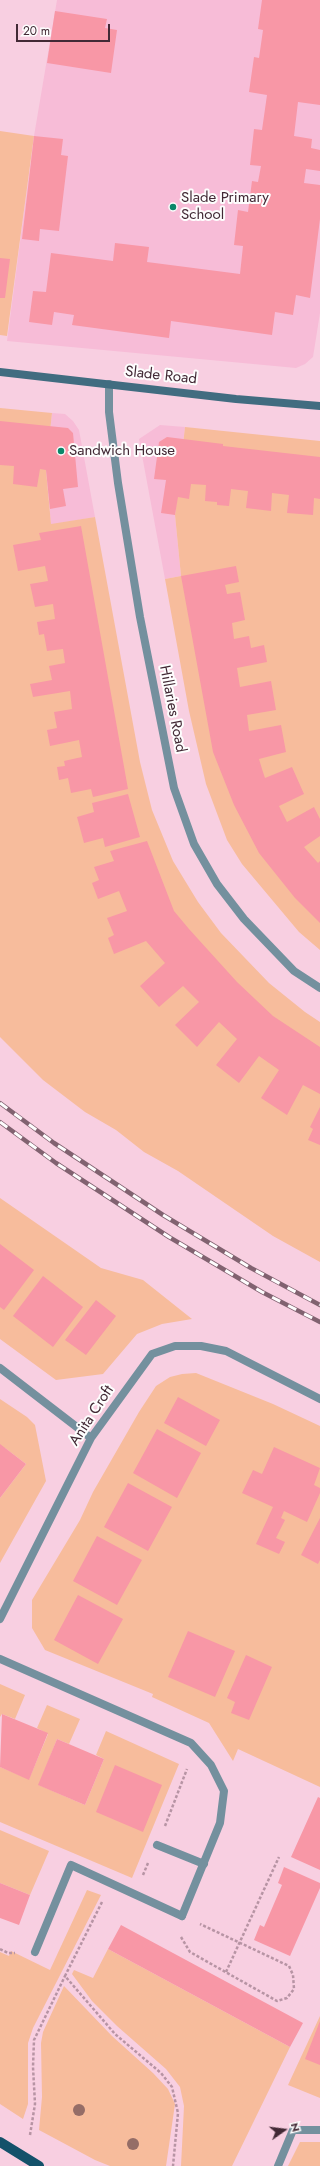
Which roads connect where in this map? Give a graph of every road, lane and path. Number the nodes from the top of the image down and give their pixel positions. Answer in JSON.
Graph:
{"nodes":[{"id":1,"x":0,"y":372,"type":"edge"},
{"id":2,"x":109,"y":384,"type":"junction"},
{"id":3,"x":320,"y":406,"type":"edge"},
{"id":4,"x":320,"y":988,"type":"edge"},
{"id":5,"x":0,"y":1368,"type":"edge"},
{"id":6,"x":320,"y":1399,"type":"edge"},
{"id":7,"x":91,"y":1438,"type":"junction"},
{"id":8,"x":0,"y":1619,"type":"edge"},
{"id":9,"x":0,"y":1659,"type":"edge"},
{"id":10,"x":157,"y":1845,"type":"dead end"},
{"id":11,"x":279,"y":1857,"type":"dead end"},
{"id":12,"x":204,"y":1864,"type":"junction"},
{"id":13,"x":105,"y":1897,"type":"dead end"},
{"id":14,"x":182,"y":1916,"type":"junction"},
{"id":15,"x":240,"y":1943,"type":"junction"},
{"id":16,"x":35,"y":1952,"type":"dead end"},
{"id":17,"x":226,"y":1972,"type":"junction"},
{"id":18,"x":65,"y":1976,"type":"junction"},
{"id":19,"x":320,"y":2130,"type":"edge"},
{"id":20,"x":0,"y":2142,"type":"edge"},
{"id":21,"x":19,"y":2154,"type":"junction"},
{"id":22,"x":39,"y":2166,"type":"edge"},
{"id":23,"x":173,"y":2166,"type":"edge"},
{"id":24,"x":278,"y":2166,"type":"edge"}],
"edges":[{"from":1,"to":2,"type":"street","name":"Slade Road"},
{"from":2,"to":3,"type":"street","name":"Slade Road"},
{"from":2,"to":4,"type":"street","name":"Hillaries Road"},
{"from":5,"to":7,"type":"street"},
{"from":6,"to":7,"type":"street","name":"Anita Croft"},
{"from":7,"to":8,"type":"street","name":"Anita Croft"},
{"from":9,"to":12,"type":"street"},
{"from":10,"to":12,"type":"street"},
{"from":11,"to":15,"type":"path"},
{"from":12,"to":14,"type":"street"},
{"from":13,"to":18,"type":"path"},
{"from":14,"to":15,"type":"path"},
{"from":14,"to":16,"type":"street"},
{"from":14,"to":17,"type":"path"},
{"from":15,"to":17,"type":"path"},
{"from":15,"to":17,"type":"path"},
{"from":18,"to":21,"type":"path"},
{"from":18,"to":23,"type":"path"},
{"from":19,"to":24,"type":"street"},
{"from":20,"to":21,"type":"main road"},
{"from":21,"to":22,"type":"main road"}]}
